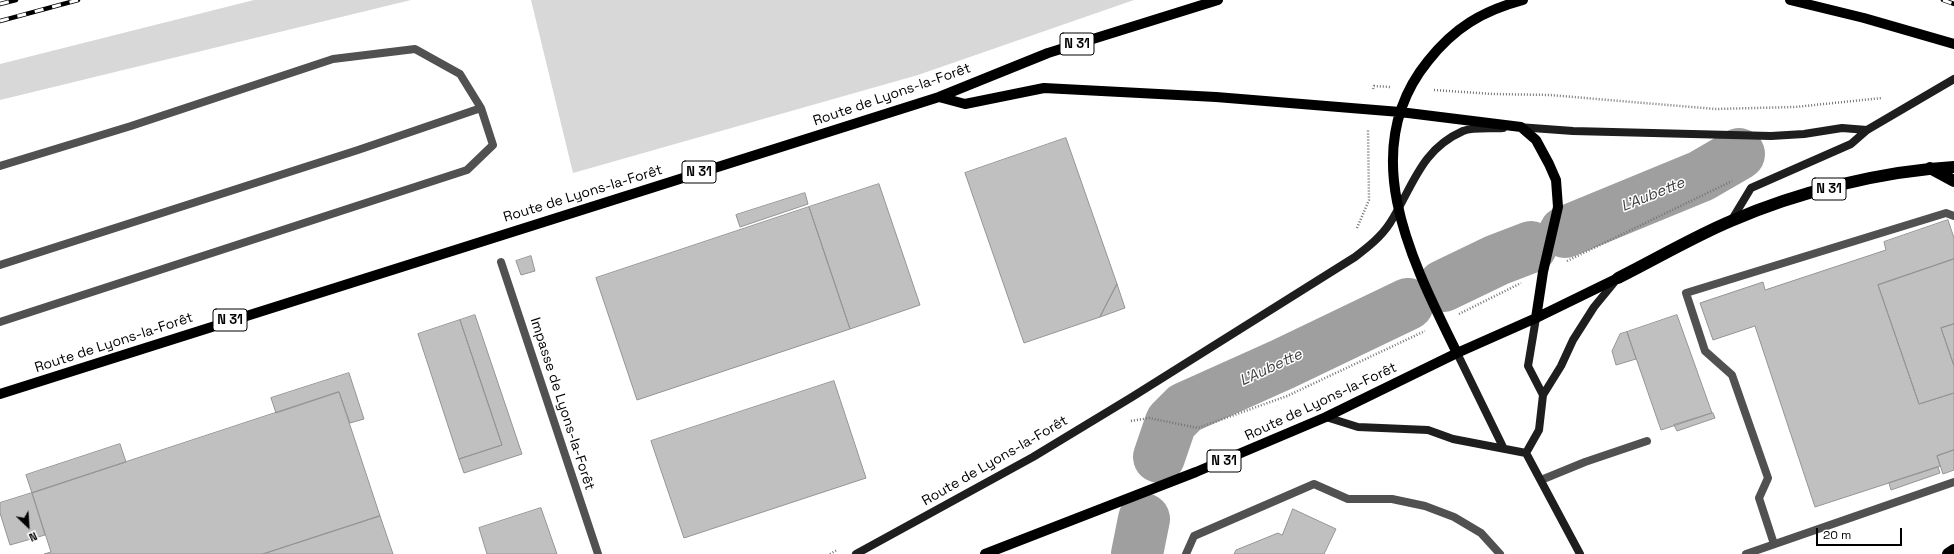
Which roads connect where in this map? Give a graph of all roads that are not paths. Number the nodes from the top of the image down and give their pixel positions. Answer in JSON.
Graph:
{"nodes":[{"id":1,"x":1218,"y":0,"type":"edge"},
{"id":2,"x":1523,"y":0,"type":"edge"},
{"id":3,"x":1790,"y":0,"type":"edge"},
{"id":4,"x":1954,"y":44,"type":"edge"},
{"id":5,"x":1954,"y":79,"type":"edge"},
{"id":6,"x":939,"y":96,"type":"junction"},
{"id":7,"x":481,"y":108,"type":"junction"},
{"id":8,"x":1400,"y":112,"type":"junction"},
{"id":9,"x":1521,"y":127,"type":"junction"},
{"id":10,"x":1866,"y":130,"type":"junction"},
{"id":11,"x":0,"y":166,"type":"edge"},
{"id":12,"x":1954,"y":166,"type":"edge"},
{"id":13,"x":1930,"y":168,"type":"junction"},
{"id":14,"x":1954,"y":181,"type":"edge"},
{"id":15,"x":1397,"y":208,"type":"junction"},
{"id":16,"x":1954,"y":216,"type":"edge"},
{"id":17,"x":1731,"y":221,"type":"junction"},
{"id":18,"x":501,"y":262,"type":"dead end"},
{"id":19,"x":0,"y":265,"type":"edge"},
{"id":20,"x":1618,"y":278,"type":"junction"},
{"id":21,"x":1536,"y":318,"type":"junction"},
{"id":22,"x":0,"y":322,"type":"edge"},
{"id":23,"x":1457,"y":353,"type":"junction"},
{"id":24,"x":0,"y":394,"type":"edge"},
{"id":25,"x":1543,"y":395,"type":"junction"},
{"id":26,"x":1326,"y":417,"type":"junction"},
{"id":27,"x":1647,"y":441,"type":"dead end"},
{"id":28,"x":1503,"y":447,"type":"junction"},
{"id":29,"x":1526,"y":453,"type":"junction"},
{"id":30,"x":1541,"y":480,"type":"junction"},
{"id":31,"x":1954,"y":482,"type":"edge"},
{"id":32,"x":1774,"y":544,"type":"junction"},
{"id":33,"x":1954,"y":550,"type":"edge"},
{"id":34,"x":598,"y":554,"type":"edge"},
{"id":35,"x":856,"y":554,"type":"edge"},
{"id":36,"x":985,"y":554,"type":"edge"},
{"id":37,"x":1186,"y":554,"type":"edge"},
{"id":38,"x":1500,"y":554,"type":"edge"},
{"id":39,"x":1580,"y":554,"type":"edge"},
{"id":40,"x":1746,"y":554,"type":"edge"},
{"id":41,"x":1948,"y":554,"type":"edge"}],
"edges":[{"from":1,"to":6,"type":"main road","name":"Route de Lyons-la-Forêt","number":"N 31"},
{"from":2,"to":8,"type":"main road"},
{"from":3,"to":4,"type":"main road"},
{"from":5,"to":10,"type":"street"},
{"from":6,"to":8,"type":"main road"},
{"from":6,"to":24,"type":"main road","name":"Route de Lyons-la-Forêt","number":"N 31"},
{"from":7,"to":11,"type":"street"},
{"from":7,"to":19,"type":"street"},
{"from":7,"to":22,"type":"street"},
{"from":8,"to":9,"type":"main road"},
{"from":8,"to":15,"type":"main road"},
{"from":9,"to":10,"type":"street"},
{"from":9,"to":15,"type":"street","name":"Route de Lyons-la-Forêt"},
{"from":9,"to":21,"type":"main road"},
{"from":10,"to":17,"type":"street"},
{"from":12,"to":13,"type":"highway","number":"N 31"},
{"from":13,"to":14,"type":"highway"},
{"from":13,"to":17,"type":"highway","number":"N 31"},
{"from":15,"to":23,"type":"main road"},
{"from":15,"to":35,"type":"street","name":"Route de Lyons-la-Forêt"},
{"from":16,"to":32,"type":"street"},
{"from":17,"to":20,"type":"highway","number":"N 31"},
{"from":18,"to":34,"type":"street","name":"Impasse de Lyons-la-Forêt"},
{"from":20,"to":21,"type":"main road","name":"Route de Lyons-la-Forêt","number":"N 31"},
{"from":20,"to":25,"type":"street"},
{"from":21,"to":23,"type":"main road","name":"Route de Lyons-la-Forêt","number":"N 31"},
{"from":21,"to":25,"type":"street"},
{"from":23,"to":26,"type":"main road","name":"Route de Lyons-la-Forêt","number":"N 31"},
{"from":23,"to":28,"type":"street"},
{"from":25,"to":29,"type":"street"},
{"from":26,"to":28,"type":"street"},
{"from":26,"to":36,"type":"main road","name":"Route de Lyons-la-Forêt","number":"N 31"},
{"from":27,"to":30,"type":"street"},
{"from":28,"to":29,"type":"street"},
{"from":29,"to":30,"type":"street"},
{"from":30,"to":39,"type":"street"},
{"from":31,"to":32,"type":"street"},
{"from":32,"to":40,"type":"street"},
{"from":33,"to":41,"type":"highway"},
{"from":37,"to":38,"type":"street"}]}
